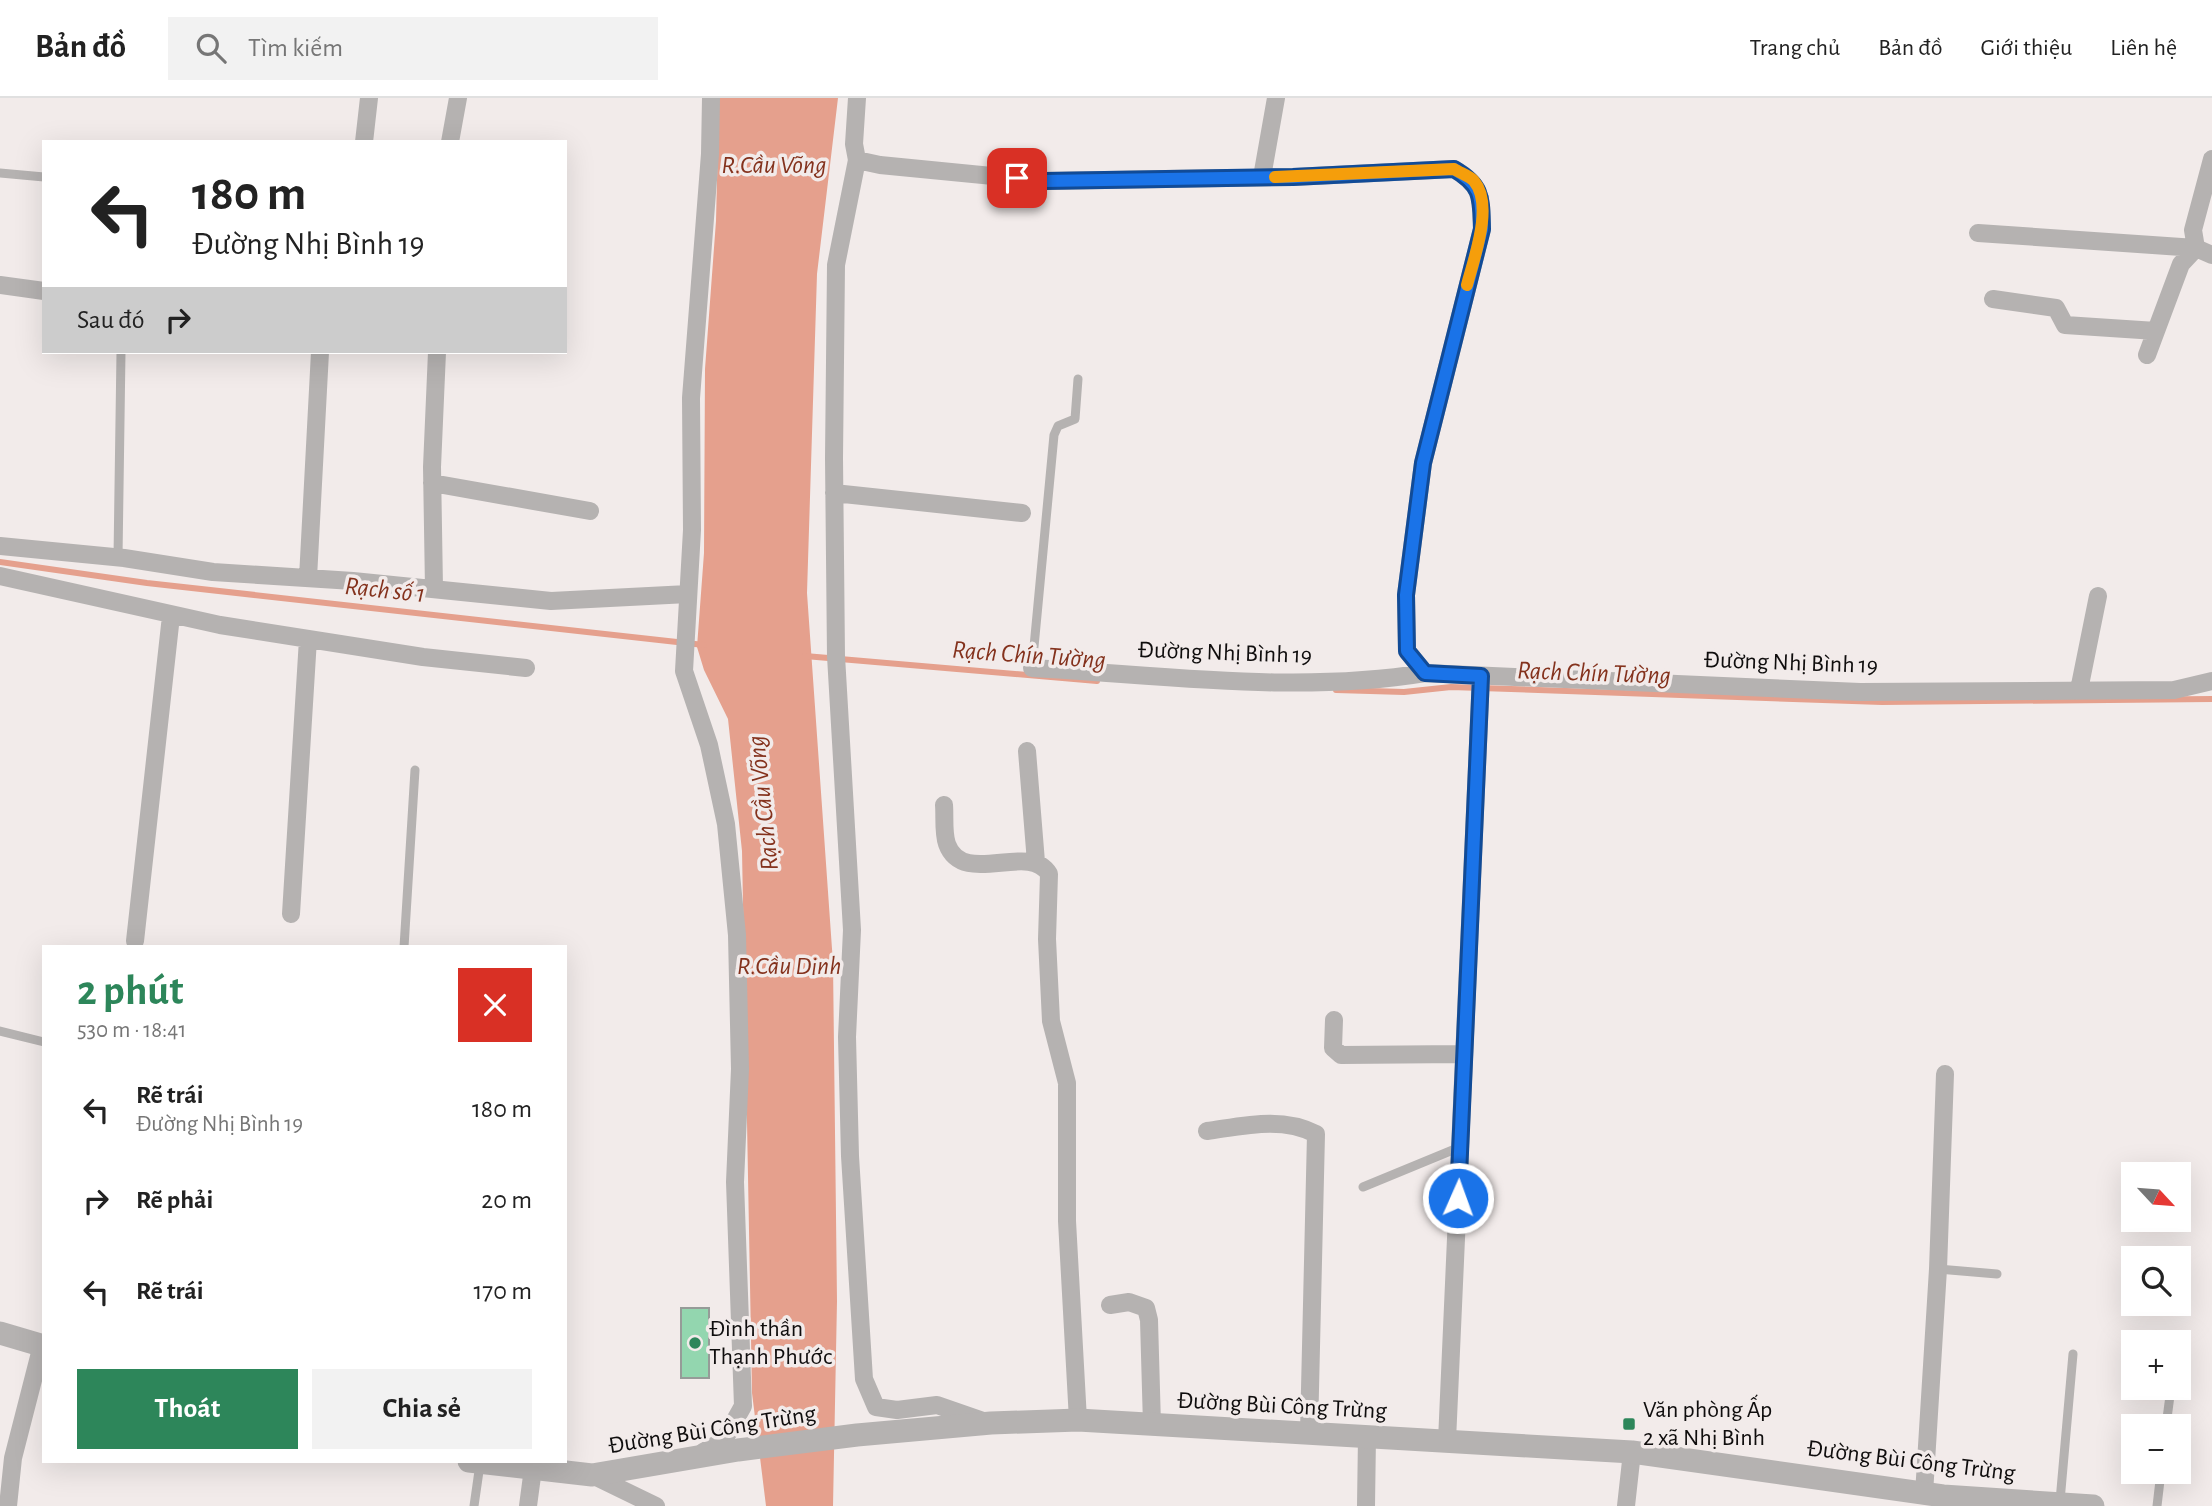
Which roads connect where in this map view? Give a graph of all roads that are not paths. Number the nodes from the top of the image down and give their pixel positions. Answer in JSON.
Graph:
{"nodes":[{"id":1,"x":369,"y":98,"type":"edge"},
{"id":2,"x":458,"y":98,"type":"edge"},
{"id":3,"x":711,"y":98,"type":"edge"},
{"id":4,"x":857,"y":98,"type":"edge"},
{"id":5,"x":1276,"y":98,"type":"edge"},
{"id":6,"x":364,"y":140,"type":"edge"},
{"id":7,"x":450,"y":140,"type":"edge"},
{"id":8,"x":2212,"y":159,"type":"edge"},
{"id":9,"x":857,"y":160,"type":"junction"},
{"id":10,"x":0,"y":173,"type":"edge"},
{"id":11,"x":42,"y":177,"type":"edge"},
{"id":12,"x":1262,"y":177,"type":"junction"},
{"id":13,"x":1978,"y":233,"type":"dead end"},
{"id":14,"x":2204,"y":251,"type":"edge"},
{"id":15,"x":0,"y":285,"type":"edge"},
{"id":16,"x":42,"y":291,"type":"edge"},
{"id":17,"x":1993,"y":299,"type":"dead end"},
{"id":18,"x":2156,"y":331,"type":"junction"},
{"id":19,"x":121,"y":354,"type":"edge"},
{"id":20,"x":320,"y":354,"type":"edge"},
{"id":21,"x":437,"y":354,"type":"edge"},
{"id":22,"x":2147,"y":355,"type":"dead end"},
{"id":23,"x":1078,"y":379,"type":"dead end"},
{"id":24,"x":432,"y":483,"type":"junction"},
{"id":25,"x":834,"y":494,"type":"junction"},
{"id":26,"x":590,"y":511,"type":"dead end"},
{"id":27,"x":1022,"y":513,"type":"dead end"},
{"id":28,"x":0,"y":546,"type":"edge"},
{"id":29,"x":118,"y":558,"type":"junction"},
{"id":30,"x":0,"y":576,"type":"edge"},
{"id":31,"x":308,"y":578,"type":"junction"},
{"id":32,"x":434,"y":588,"type":"junction"},
{"id":33,"x":688,"y":594,"type":"junction"},
{"id":34,"x":2098,"y":596,"type":"dead end"},
{"id":35,"x":171,"y":617,"type":"junction"},
{"id":36,"x":308,"y":639,"type":"junction"},
{"id":37,"x":1032,"y":667,"type":"joint"},
{"id":38,"x":526,"y":668,"type":"dead end"},
{"id":39,"x":1425,"y":673,"type":"junction"},
{"id":40,"x":1481,"y":677,"type":"junction"},
{"id":41,"x":2212,"y":681,"type":"edge"},
{"id":42,"x":2079,"y":690,"type":"junction"},
{"id":43,"x":1027,"y":751,"type":"dead end"},
{"id":44,"x":415,"y":770,"type":"dead end"},
{"id":45,"x":944,"y":805,"type":"dead end"},
{"id":46,"x":1036,"y":862,"type":"junction"},
{"id":47,"x":291,"y":914,"type":"dead end"},
{"id":48,"x":135,"y":941,"type":"dead end"},
{"id":49,"x":404,"y":945,"type":"edge"},
{"id":50,"x":1334,"y":1020,"type":"dead end"},
{"id":51,"x":0,"y":1031,"type":"edge"},
{"id":52,"x":42,"y":1042,"type":"edge"},
{"id":53,"x":1463,"y":1054,"type":"junction"},
{"id":54,"x":1945,"y":1073,"type":"dead end"},
{"id":55,"x":1207,"y":1131,"type":"dead end"},
{"id":56,"x":1460,"y":1147,"type":"junction"},
{"id":57,"x":1363,"y":1187,"type":"dead end"},
{"id":58,"x":1938,"y":1269,"type":"junction"},
{"id":59,"x":1997,"y":1273,"type":"dead end"},
{"id":60,"x":1110,"y":1305,"type":"dead end"},
{"id":61,"x":0,"y":1333,"type":"edge"},
{"id":62,"x":42,"y":1345,"type":"edge"},
{"id":63,"x":42,"y":1349,"type":"edge"},
{"id":64,"x":2073,"y":1354,"type":"dead end"},
{"id":65,"x":1078,"y":1420,"type":"junction"},
{"id":66,"x":991,"y":1423,"type":"junction"},
{"id":67,"x":1152,"y":1425,"type":"junction"},
{"id":68,"x":1309,"y":1432,"type":"junction"},
{"id":69,"x":1367,"y":1436,"type":"junction"},
{"id":70,"x":1447,"y":1441,"type":"junction"},
{"id":71,"x":1632,"y":1452,"type":"junction"},
{"id":72,"x":690,"y":1459,"type":"junction"},
{"id":73,"x":475,"y":1463,"type":"edge"},
{"id":74,"x":495,"y":1463,"type":"edge"},
{"id":75,"x":534,"y":1465,"type":"edge"},
{"id":76,"x":592,"y":1475,"type":"junction"},
{"id":77,"x":2160,"y":1484,"type":"edge"},
{"id":78,"x":1924,"y":1494,"type":"junction"},
{"id":79,"x":2060,"y":1503,"type":"junction"},
{"id":80,"x":8,"y":1506,"type":"edge"},
{"id":81,"x":474,"y":1506,"type":"edge"},
{"id":82,"x":528,"y":1506,"type":"edge"},
{"id":83,"x":656,"y":1506,"type":"edge"},
{"id":84,"x":1366,"y":1506,"type":"edge"},
{"id":85,"x":1626,"y":1506,"type":"edge"},
{"id":86,"x":2093,"y":1506,"type":"edge"},
{"id":87,"x":2157,"y":1506,"type":"edge"}],
"edges":[{"from":1,"to":6,"type":"street"},
{"from":2,"to":7,"type":"street"},
{"from":3,"to":33,"type":"street"},
{"from":4,"to":9,"type":"street"},
{"from":5,"to":12,"type":"street"},
{"from":8,"to":14,"type":"street"},
{"from":9,"to":12,"type":"street"},
{"from":9,"to":25,"type":"street"},
{"from":10,"to":11,"type":"lane"},
{"from":12,"to":39,"type":"street"},
{"from":13,"to":14,"type":"street"},
{"from":14,"to":18,"type":"street"},
{"from":15,"to":16,"type":"street"},
{"from":17,"to":18,"type":"street"},
{"from":18,"to":22,"type":"street"},
{"from":19,"to":29,"type":"lane"},
{"from":20,"to":31,"type":"street"},
{"from":21,"to":24,"type":"street"},
{"from":23,"to":37,"type":"lane"},
{"from":24,"to":26,"type":"street"},
{"from":24,"to":32,"type":"street"},
{"from":25,"to":27,"type":"street"},
{"from":25,"to":66,"type":"street"},
{"from":28,"to":29,"type":"street"},
{"from":29,"to":31,"type":"street"},
{"from":30,"to":35,"type":"street"},
{"from":31,"to":32,"type":"street"},
{"from":32,"to":33,"type":"street"},
{"from":33,"to":72,"type":"street"},
{"from":34,"to":42,"type":"street"},
{"from":35,"to":36,"type":"street"},
{"from":35,"to":48,"type":"street"},
{"from":36,"to":38,"type":"street"},
{"from":36,"to":47,"type":"street"},
{"from":37,"to":39,"type":"street","name":"Đường Nhị Bình 19"},
{"from":39,"to":40,"type":"street","name":"Đường Nhị Bình 19"},
{"from":40,"to":42,"type":"street","name":"Đường Nhị Bình 19"},
{"from":40,"to":53,"type":"street"},
{"from":41,"to":42,"type":"street","name":"Đường Nhị Bình 19"},
{"from":43,"to":46,"type":"street"},
{"from":44,"to":49,"type":"lane"},
{"from":45,"to":46,"type":"street"},
{"from":46,"to":65,"type":"street"},
{"from":50,"to":53,"type":"street"},
{"from":51,"to":52,"type":"lane"},
{"from":53,"to":56,"type":"street"},
{"from":54,"to":58,"type":"street"},
{"from":55,"to":68,"type":"street"},
{"from":56,"to":57,"type":"lane"},
{"from":56,"to":70,"type":"street"},
{"from":58,"to":59,"type":"lane"},
{"from":58,"to":78,"type":"street"},
{"from":60,"to":67,"type":"street"},
{"from":61,"to":62,"type":"street"},
{"from":63,"to":80,"type":"street"},
{"from":64,"to":79,"type":"lane"},
{"from":65,"to":66,"type":"street","name":"Đường Bùi Công Trừng"},
{"from":65,"to":67,"type":"street","name":"Đường Bùi Công Trừng"},
{"from":66,"to":72,"type":"street","name":"Đường Bùi Công Trừng"},
{"from":67,"to":68,"type":"street","name":"Đường Bùi Công Trừng"},
{"from":68,"to":69,"type":"street","name":"Đường Bùi Công Trừng"},
{"from":69,"to":70,"type":"street","name":"Đường Bùi Công Trừng"},
{"from":69,"to":84,"type":"street"},
{"from":70,"to":71,"type":"street","name":"Đường Bùi Công Trừng"},
{"from":71,"to":78,"type":"street","name":"Đường Bùi Công Trừng"},
{"from":71,"to":85,"type":"street"},
{"from":72,"to":76,"type":"street","name":"Đường Bùi Công Trừng"},
{"from":73,"to":81,"type":"lane"},
{"from":74,"to":75,"type":"street","name":"Đường Bùi Công Trừng"},
{"from":75,"to":76,"type":"street","name":"Đường Bùi Công Trừng"},
{"from":75,"to":82,"type":"street"},
{"from":76,"to":83,"type":"street"},
{"from":77,"to":87,"type":"lane"},
{"from":78,"to":79,"type":"street","name":"Đường Bùi Công Trừng"},
{"from":79,"to":86,"type":"street","name":"Đường Bùi Công Trừng"}]}
